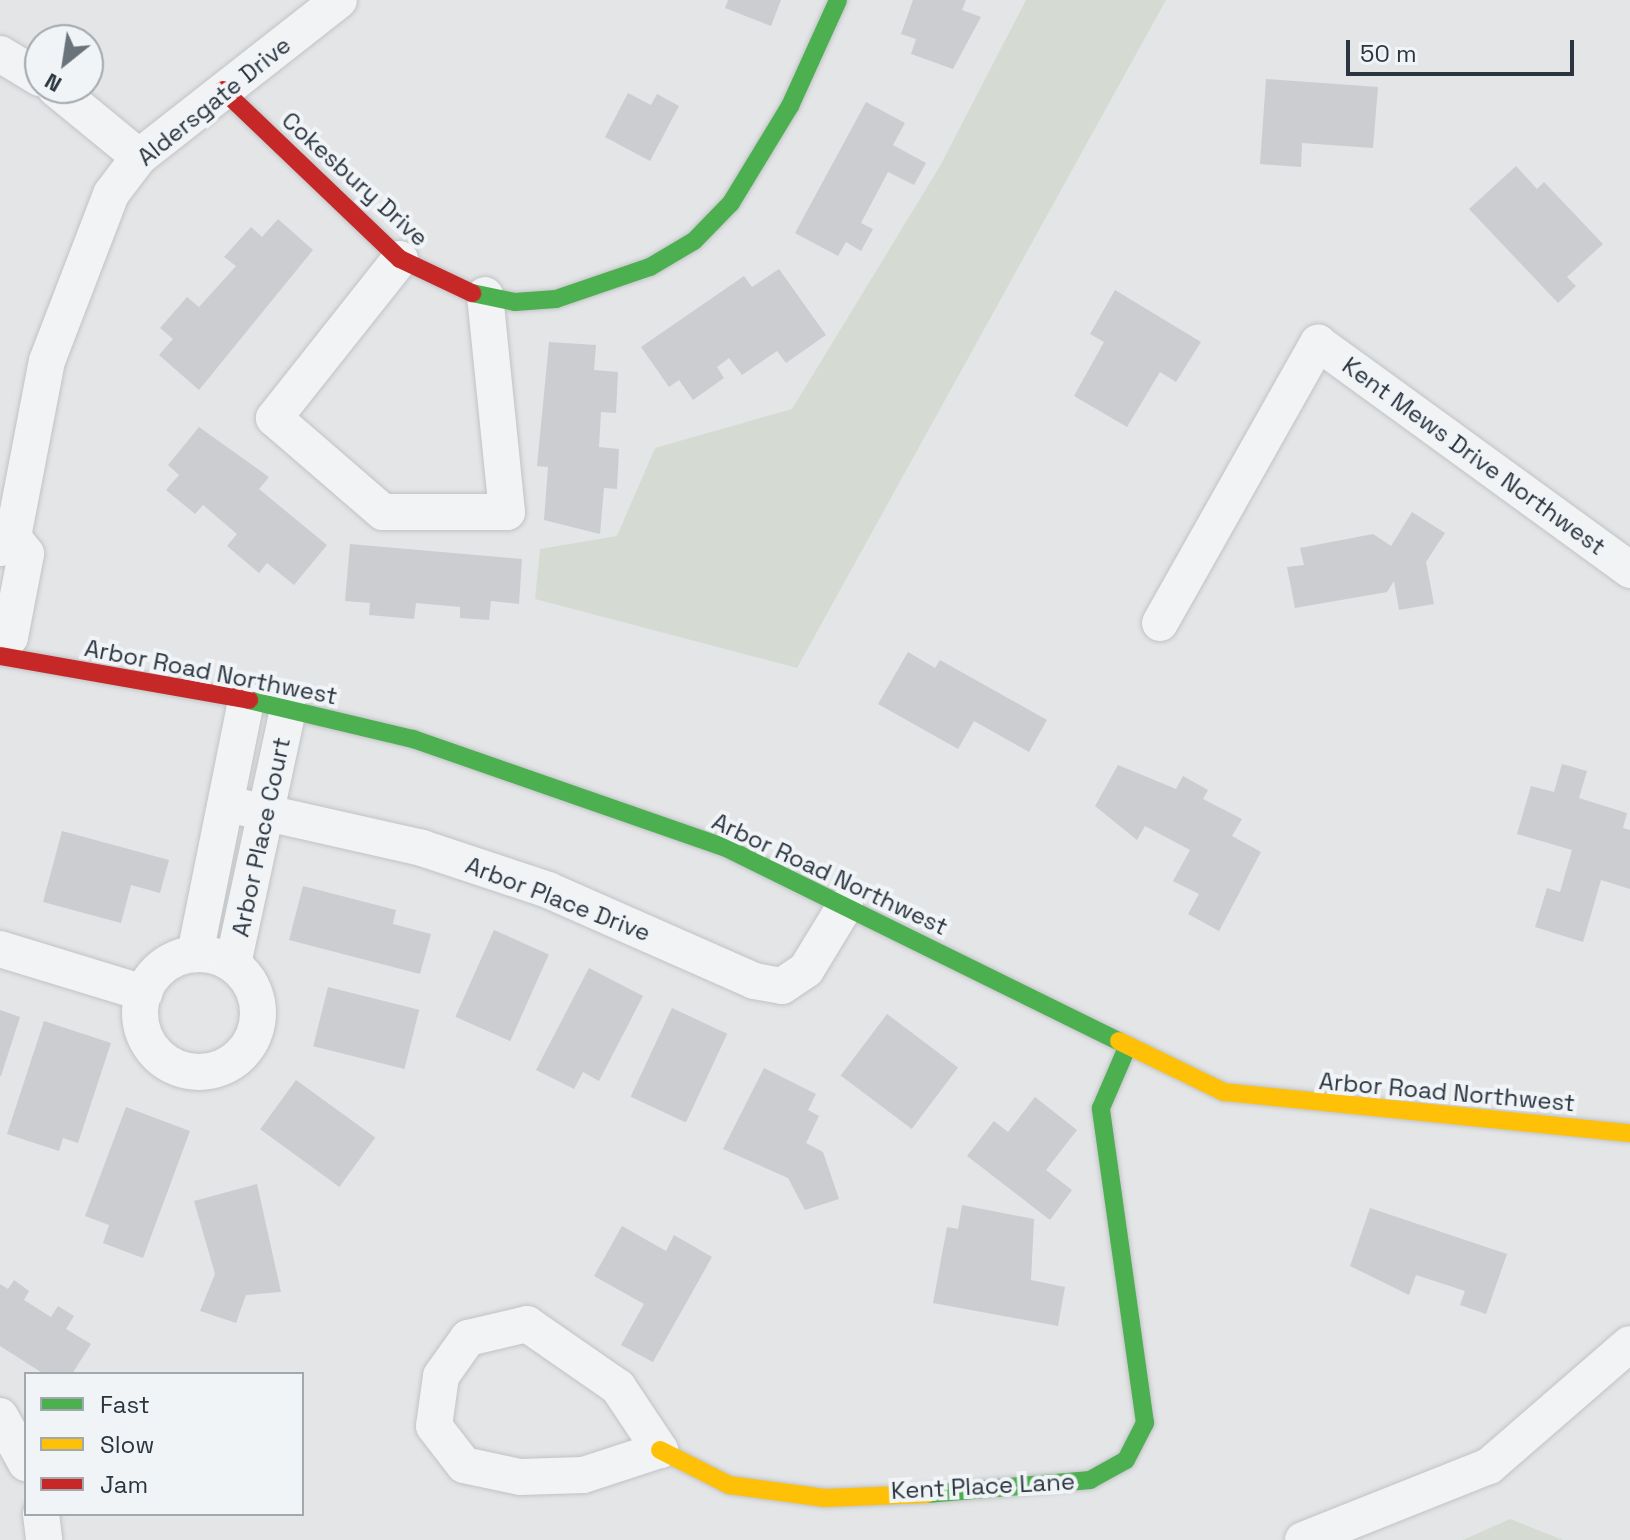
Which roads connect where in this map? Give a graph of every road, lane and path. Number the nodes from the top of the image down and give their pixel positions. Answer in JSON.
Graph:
{"nodes":[{"id":1,"x":339,"y":0,"type":"edge"},
{"id":2,"x":838,"y":0,"type":"edge"},
{"id":3,"x":0,"y":54,"type":"edge"},
{"id":4,"x":24,"y":68,"type":"edge"},
{"id":5,"x":223,"y":90,"type":"junction"},
{"id":6,"x":74,"y":104,"type":"edge"},
{"id":7,"x":139,"y":157,"type":"junction"},
{"id":8,"x":400,"y":259,"type":"junction"},
{"id":9,"x":485,"y":295,"type":"junction"},
{"id":10,"x":6,"y":542,"type":"edge"},
{"id":11,"x":1630,"y":570,"type":"edge"},
{"id":12,"x":1160,"y":623,"type":"dead end"},
{"id":13,"x":0,"y":647,"type":"edge"},
{"id":14,"x":0,"y":656,"type":"edge"},
{"id":15,"x":246,"y":700,"type":"junction"},
{"id":16,"x":288,"y":709,"type":"junction"},
{"id":17,"x":227,"y":804,"type":"junction"},
{"id":18,"x":267,"y":814,"type":"junction"},
{"id":19,"x":845,"y":906,"type":"junction"},
{"id":20,"x":0,"y":949,"type":"edge"},
{"id":21,"x":195,"y":954,"type":"junction"},
{"id":22,"x":233,"y":964,"type":"junction"},
{"id":23,"x":144,"y":993,"type":"junction"},
{"id":24,"x":1126,"y":1050,"type":"junction"},
{"id":25,"x":1630,"y":1133,"type":"edge"},
{"id":26,"x":1630,"y":1344,"type":"edge"},
{"id":27,"x":0,"y":1416,"type":"edge"},
{"id":28,"x":660,"y":1450,"type":"junction"},
{"id":29,"x":24,"y":1459,"type":"edge"},
{"id":30,"x":41,"y":1516,"type":"edge"},
{"id":31,"x":44,"y":1540,"type":"edge"},
{"id":32,"x":1303,"y":1540,"type":"edge"}],
"edges":[{"from":1,"to":5,"type":"street","name":"Aldersgate Drive"},
{"from":2,"to":9,"type":"street","name":"Cokesbury Drive"},
{"from":3,"to":4,"type":"street"},
{"from":5,"to":7,"type":"street","name":"Aldersgate Drive"},
{"from":5,"to":8,"type":"street","name":"Cokesbury Drive"},
{"from":6,"to":7,"type":"street"},
{"from":7,"to":10,"type":"street","name":"Aldersgate Drive"},
{"from":8,"to":9,"type":"street","name":"Cokesbury Drive"},
{"from":8,"to":9,"type":"street"},
{"from":10,"to":13,"type":"street","name":"Aldersgate Drive"},
{"from":11,"to":12,"type":"street","name":"Kent Mews Drive Northwest"},
{"from":14,"to":15,"type":"street","name":"Arbor Road Northwest"},
{"from":15,"to":16,"type":"street","name":"Arbor Road Northwest"},
{"from":15,"to":17,"type":"street","name":"Arbor Place Court"},
{"from":16,"to":18,"type":"street","name":"Arbor Place Court"},
{"from":16,"to":19,"type":"street","name":"Arbor Road Northwest"},
{"from":17,"to":18,"type":"street","name":"Arbor Place Drive"},
{"from":17,"to":21,"type":"street","name":"Arbor Place Court"},
{"from":18,"to":19,"type":"street","name":"Arbor Place Drive"},
{"from":18,"to":22,"type":"street","name":"Arbor Place Court"},
{"from":19,"to":24,"type":"street","name":"Arbor Road Northwest"},
{"from":20,"to":23,"type":"street"},
{"from":21,"to":22,"type":"street"},
{"from":21,"to":23,"type":"street"},
{"from":22,"to":23,"type":"street"},
{"from":24,"to":25,"type":"street","name":"Arbor Road Northwest"},
{"from":24,"to":28,"type":"street","name":"Kent Place Lane"},
{"from":26,"to":32,"type":"street"},
{"from":27,"to":29,"type":"street"},
{"from":28,"to":28,"type":"street","name":"Kent Place Lane"},
{"from":30,"to":31,"type":"street"}]}
